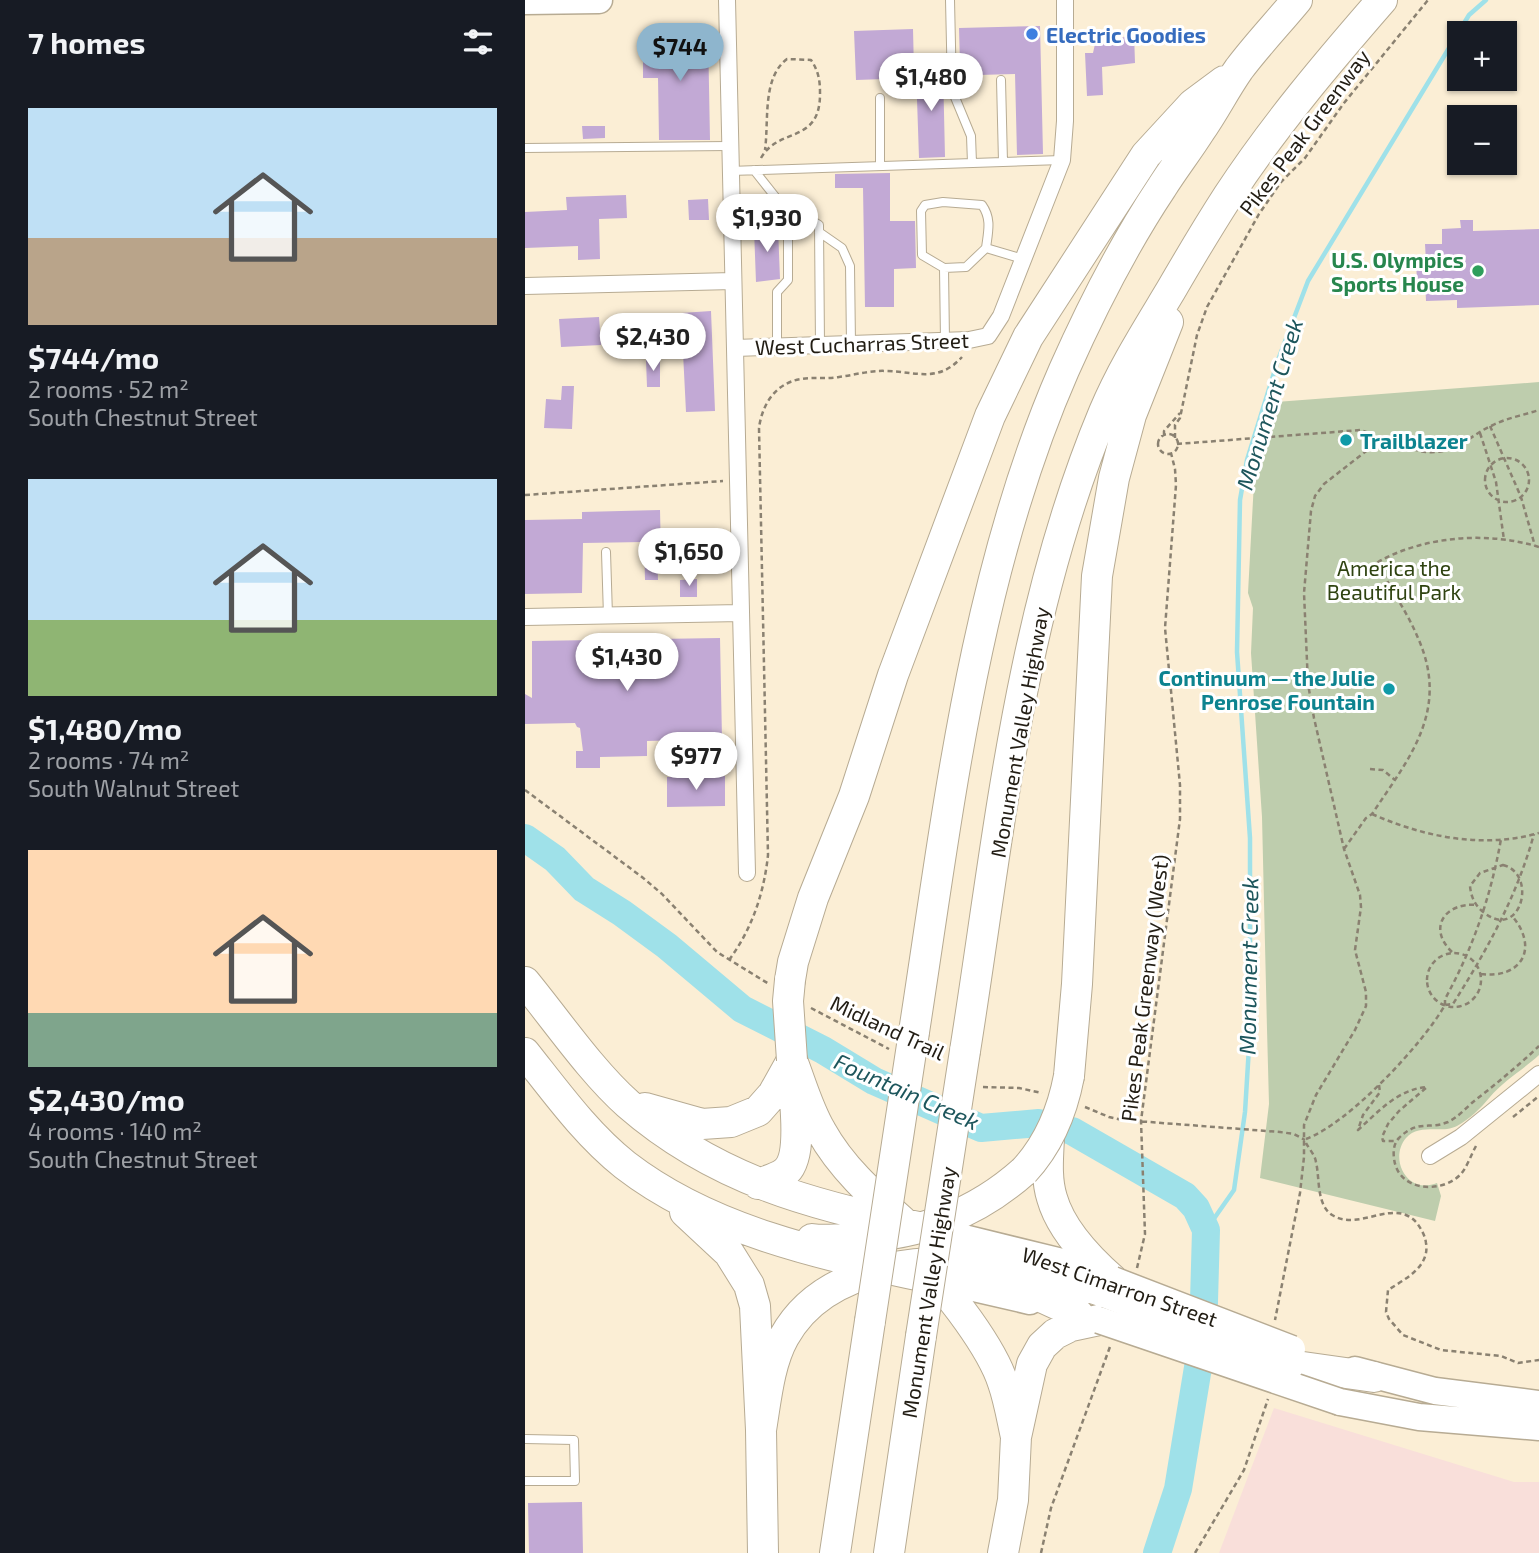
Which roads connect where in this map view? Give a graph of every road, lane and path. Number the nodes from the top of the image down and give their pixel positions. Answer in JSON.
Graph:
{"nodes":[{"id":1,"x":570,"y":0,"type":"edge"},
{"id":2,"x":599,"y":0,"type":"edge"},
{"id":3,"x":727,"y":0,"type":"edge"},
{"id":4,"x":950,"y":0,"type":"edge"},
{"id":5,"x":1065,"y":0,"type":"edge"},
{"id":6,"x":1297,"y":0,"type":"edge"},
{"id":7,"x":1382,"y":0,"type":"edge"},
{"id":8,"x":1428,"y":0,"type":"edge"},
{"id":9,"x":525,"y":1,"type":"edge"},
{"id":10,"x":1238,"y":70,"type":"junction"},
{"id":11,"x":1001,"y":80,"type":"dead end"},
{"id":12,"x":880,"y":98,"type":"dead end"},
{"id":13,"x":729,"y":146,"type":"junction"},
{"id":14,"x":525,"y":148,"type":"edge"},
{"id":15,"x":765,"y":150,"type":"junction"},
{"id":16,"x":1062,"y":160,"type":"junction"},
{"id":17,"x":1003,"y":162,"type":"junction"},
{"id":18,"x":972,"y":163,"type":"junction"},
{"id":19,"x":880,"y":166,"type":"junction"},
{"id":20,"x":754,"y":170,"type":"junction"},
{"id":21,"x":730,"y":171,"type":"junction"},
{"id":22,"x":788,"y":207,"type":"junction"},
{"id":23,"x":819,"y":232,"type":"junction"},
{"id":24,"x":1204,"y":234,"type":"junction"},
{"id":25,"x":986,"y":248,"type":"junction"},
{"id":26,"x":1023,"y":259,"type":"junction"},
{"id":27,"x":944,"y":268,"type":"junction"},
{"id":28,"x":733,"y":281,"type":"junction"},
{"id":29,"x":525,"y":286,"type":"edge"},
{"id":30,"x":969,"y":340,"type":"junction"},
{"id":31,"x":945,"y":341,"type":"junction"},
{"id":32,"x":851,"y":344,"type":"junction"},
{"id":33,"x":820,"y":345,"type":"junction"},
{"id":34,"x":777,"y":346,"type":"junction"},
{"id":35,"x":735,"y":348,"type":"junction"},
{"id":36,"x":1182,"y":410,"type":"junction"},
{"id":37,"x":1539,"y":410,"type":"edge"},
{"id":38,"x":1490,"y":426,"type":"junction"},
{"id":39,"x":1480,"y":432,"type":"junction"},
{"id":40,"x":1164,"y":435,"type":"junction"},
{"id":41,"x":1175,"y":438,"type":"junction"},
{"id":42,"x":1373,"y":439,"type":"junction"},
{"id":43,"x":1177,"y":444,"type":"junction"},
{"id":44,"x":1171,"y":453,"type":"junction"},
{"id":45,"x":1506,"y":459,"type":"junction"},
{"id":46,"x":1492,"y":466,"type":"junction"},
{"id":47,"x":761,"y":478,"type":"junction"},
{"id":48,"x":750,"y":480,"type":"dead end"},
{"id":49,"x":723,"y":481,"type":"dead end"},
{"id":50,"x":525,"y":495,"type":"edge"},
{"id":51,"x":1521,"y":497,"type":"junction"},
{"id":52,"x":1500,"y":500,"type":"junction"},
{"id":53,"x":1504,"y":540,"type":"junction"},
{"id":54,"x":1537,"y":546,"type":"edge"},
{"id":55,"x":606,"y":552,"type":"dead end"},
{"id":56,"x":741,"y":613,"type":"junction"},
{"id":57,"x":608,"y":616,"type":"junction"},
{"id":58,"x":525,"y":617,"type":"edge"},
{"id":59,"x":1370,"y":769,"type":"dead end"},
{"id":60,"x":1395,"y":780,"type":"junction"},
{"id":61,"x":525,"y":790,"type":"edge"},
{"id":62,"x":1372,"y":814,"type":"junction"},
{"id":63,"x":1539,"y":833,"type":"edge"},
{"id":64,"x":1534,"y":834,"type":"junction"},
{"id":65,"x":1501,"y":839,"type":"junction"},
{"id":66,"x":1344,"y":849,"type":"junction"},
{"id":67,"x":1496,"y":866,"type":"junction"},
{"id":68,"x":747,"y":873,"type":"dead end"},
{"id":69,"x":1521,"y":874,"type":"junction"},
{"id":70,"x":1527,"y":882,"type":"dead end"},
{"id":71,"x":1528,"y":901,"type":"dead end"},
{"id":72,"x":1477,"y":905,"type":"junction"},
{"id":73,"x":1484,"y":913,"type":"junction"},
{"id":74,"x":1513,"y":917,"type":"junction"},
{"id":75,"x":1502,"y":919,"type":"junction"},
{"id":76,"x":1452,"y":953,"type":"junction"},
{"id":77,"x":1467,"y":955,"type":"junction"},
{"id":78,"x":729,"y":961,"type":"junction"},
{"id":79,"x":1477,"y":965,"type":"junction"},
{"id":80,"x":1481,"y":974,"type":"junction"},
{"id":81,"x":525,"y":982,"type":"edge"},
{"id":82,"x":788,"y":990,"type":"junction"},
{"id":83,"x":1445,"y":1005,"type":"junction"},
{"id":84,"x":903,"y":1041,"type":"junction"},
{"id":85,"x":1539,"y":1046,"type":"edge"},
{"id":86,"x":525,"y":1053,"type":"edge"},
{"id":87,"x":1539,"y":1074,"type":"edge"},
{"id":88,"x":793,"y":1079,"type":"junction"},
{"id":89,"x":1379,"y":1084,"type":"junction"},
{"id":90,"x":1058,"y":1086,"type":"junction"},
{"id":91,"x":982,"y":1087,"type":"dead end"},
{"id":92,"x":1539,"y":1096,"type":"edge"},
{"id":93,"x":627,"y":1103,"type":"junction"},
{"id":94,"x":1079,"y":1104,"type":"dead end"},
{"id":95,"x":1510,"y":1120,"type":"dead end"},
{"id":96,"x":1141,"y":1121,"type":"junction"},
{"id":97,"x":1305,"y":1140,"type":"junction"},
{"id":98,"x":1395,"y":1141,"type":"junction"},
{"id":99,"x":1479,"y":1141,"type":"dead end"},
{"id":100,"x":1430,"y":1156,"type":"dead end"},
{"id":101,"x":1036,"y":1176,"type":"junction"},
{"id":102,"x":758,"y":1184,"type":"junction"},
{"id":103,"x":659,"y":1188,"type":"junction"},
{"id":104,"x":906,"y":1230,"type":"junction"},
{"id":105,"x":762,"y":1235,"type":"junction"},
{"id":106,"x":972,"y":1264,"type":"junction"},
{"id":107,"x":913,"y":1271,"type":"junction"},
{"id":108,"x":1108,"y":1302,"type":"junction"},
{"id":109,"x":1539,"y":1360,"type":"edge"},
{"id":110,"x":1374,"y":1377,"type":"joint"},
{"id":111,"x":1539,"y":1404,"type":"edge"},
{"id":112,"x":1539,"y":1427,"type":"edge"},
{"id":113,"x":761,"y":1430,"type":"junction"},
{"id":114,"x":1016,"y":1437,"type":"junction"},
{"id":115,"x":525,"y":1439,"type":"edge"},
{"id":116,"x":525,"y":1481,"type":"edge"},
{"id":117,"x":763,"y":1553,"type":"edge"},
{"id":118,"x":835,"y":1553,"type":"edge"},
{"id":119,"x":889,"y":1553,"type":"edge"},
{"id":120,"x":1003,"y":1553,"type":"edge"},
{"id":121,"x":1041,"y":1553,"type":"edge"}],
"edges":[{"from":1,"to":2,"type":"main road"},
{"from":1,"to":9,"type":"main road"},
{"from":3,"to":13,"type":"street"},
{"from":4,"to":18,"type":"lane"},
{"from":5,"to":16,"type":"street"},
{"from":6,"to":10,"type":"highway"},
{"from":7,"to":24,"type":"highway","name":"Monument Valley Highway"},
{"from":8,"to":36,"type":"path","name":"Pikes Peak Greenway"},
{"from":10,"to":82,"type":"highway"},
{"from":10,"to":84,"type":"highway"},
{"from":11,"to":17,"type":"lane"},
{"from":12,"to":19,"type":"lane"},
{"from":13,"to":14,"type":"lane"},
{"from":13,"to":21,"type":"street"},
{"from":15,"to":15,"type":"path"},
{"from":15,"to":20,"type":"path"},
{"from":16,"to":17,"type":"lane"},
{"from":16,"to":26,"type":"street"},
{"from":17,"to":18,"type":"lane"},
{"from":18,"to":19,"type":"lane"},
{"from":19,"to":20,"type":"lane"},
{"from":20,"to":21,"type":"lane"},
{"from":20,"to":22,"type":"lane"},
{"from":21,"to":28,"type":"street"},
{"from":22,"to":23,"type":"lane"},
{"from":22,"to":34,"type":"lane"},
{"from":23,"to":32,"type":"lane"},
{"from":23,"to":33,"type":"lane"},
{"from":24,"to":90,"type":"highway"},
{"from":24,"to":119,"type":"highway","name":"Monument Valley Highway","bridge":true},
{"from":25,"to":26,"type":"lane"},
{"from":25,"to":27,"type":"lane"},
{"from":25,"to":27,"type":"lane"},
{"from":26,"to":30,"type":"street","name":"West Cucharras Street"},
{"from":27,"to":31,"type":"lane"},
{"from":28,"to":29,"type":"street"},
{"from":28,"to":35,"type":"street"},
{"from":30,"to":31,"type":"street","name":"West Cucharras Street"},
{"from":30,"to":47,"type":"path"},
{"from":31,"to":32,"type":"street","name":"West Cucharras Street"},
{"from":32,"to":33,"type":"street","name":"West Cucharras Street"},
{"from":33,"to":34,"type":"street","name":"West Cucharras Street"},
{"from":34,"to":35,"type":"street","name":"West Cucharras Street"},
{"from":35,"to":56,"type":"street"},
{"from":36,"to":40,"type":"path","name":"Pikes Peak Greenway"},
{"from":36,"to":41,"type":"path","name":"Pikes Peak Greenway"},
{"from":37,"to":38,"type":"path"},
{"from":38,"to":39,"type":"path"},
{"from":38,"to":45,"type":"path"},
{"from":39,"to":42,"type":"path"},
{"from":39,"to":46,"type":"path"},
{"from":40,"to":41,"type":"path"},
{"from":40,"to":44,"type":"path"},
{"from":41,"to":43,"type":"path"},
{"from":42,"to":43,"type":"path"},
{"from":42,"to":66,"type":"path"},
{"from":43,"to":44,"type":"path"},
{"from":44,"to":96,"type":"path","name":"Pikes Peak Greenway (West)"},
{"from":45,"to":46,"type":"path"},
{"from":45,"to":51,"type":"path"},
{"from":45,"to":51,"type":"path"},
{"from":46,"to":52,"type":"path"},
{"from":46,"to":52,"type":"path"},
{"from":47,"to":48,"type":"path"},
{"from":47,"to":78,"type":"path"},
{"from":49,"to":50,"type":"path"},
{"from":51,"to":52,"type":"path"},
{"from":51,"to":54,"type":"path"},
{"from":52,"to":53,"type":"path"},
{"from":53,"to":54,"type":"path"},
{"from":53,"to":60,"type":"path"},
{"from":55,"to":57,"type":"lane"},
{"from":56,"to":57,"type":"street"},
{"from":56,"to":68,"type":"street"},
{"from":57,"to":58,"type":"street"},
{"from":59,"to":60,"type":"path"},
{"from":60,"to":62,"type":"path"},
{"from":61,"to":78,"type":"path","name":"Midland Trail"},
{"from":62,"to":65,"type":"path"},
{"from":62,"to":66,"type":"path"},
{"from":63,"to":64,"type":"path"},
{"from":64,"to":65,"type":"path"},
{"from":64,"to":69,"type":"path"},
{"from":65,"to":67,"type":"path"},
{"from":66,"to":97,"type":"path"},
{"from":67,"to":69,"type":"path"},
{"from":67,"to":72,"type":"path"},
{"from":67,"to":73,"type":"path"},
{"from":69,"to":70,"type":"path"},
{"from":69,"to":75,"type":"path"},
{"from":71,"to":74,"type":"path"},
{"from":72,"to":73,"type":"path"},
{"from":72,"to":76,"type":"path"},
{"from":73,"to":75,"type":"path"},
{"from":73,"to":77,"type":"path"},
{"from":74,"to":75,"type":"path"},
{"from":74,"to":80,"type":"path"},
{"from":75,"to":79,"type":"path"},
{"from":76,"to":77,"type":"path"},
{"from":76,"to":83,"type":"path"},
{"from":77,"to":79,"type":"path"},
{"from":77,"to":83,"type":"path"},
{"from":78,"to":82,"type":"path","name":"Midland Trail"},
{"from":79,"to":80,"type":"path"},
{"from":79,"to":83,"type":"path"},
{"from":80,"to":83,"type":"path"},
{"from":81,"to":93,"type":"highway","name":"West Cimarron Street"},
{"from":82,"to":84,"type":"path","name":"Midland Trail"},
{"from":82,"to":88,"type":"highway","bridge":true},
{"from":83,"to":89,"type":"path"},
{"from":84,"to":118,"type":"highway","bridge":true},
{"from":85,"to":98,"type":"path"},
{"from":86,"to":103,"type":"highway","name":"West Cimarron Street"},
{"from":87,"to":100,"type":"street"},
{"from":88,"to":93,"type":"highway"},
{"from":88,"to":102,"type":"highway"},
{"from":88,"to":104,"type":"highway"},
{"from":89,"to":97,"type":"path"},
{"from":89,"to":98,"type":"path"},
{"from":90,"to":91,"type":"path"},
{"from":90,"to":101,"type":"highway","bridge":true},
{"from":92,"to":95,"type":"path"},
{"from":93,"to":102,"type":"highway","name":"West Cimarron Street"},
{"from":94,"to":96,"type":"path"},
{"from":96,"to":97,"type":"path"},
{"from":96,"to":108,"type":"path","name":"Pikes Peak Greenway (West)"},
{"from":97,"to":109,"type":"path"},
{"from":98,"to":99,"type":"path"},
{"from":101,"to":104,"type":"highway"},
{"from":101,"to":108,"type":"highway"},
{"from":102,"to":104,"type":"highway","name":"West Cimarron Street"},
{"from":103,"to":105,"type":"highway","name":"West Cimarron Street"},
{"from":103,"to":113,"type":"highway"},
{"from":104,"to":105,"type":"highway"},
{"from":104,"to":106,"type":"highway"},
{"from":104,"to":107,"type":"highway"},
{"from":104,"to":108,"type":"main road","name":"West Cimarron Street"},
{"from":105,"to":107,"type":"highway","name":"West Cimarron Street"},
{"from":106,"to":107,"type":"highway"},
{"from":106,"to":108,"type":"highway"},
{"from":107,"to":108,"type":"main road","name":"West Cimarron Street"},
{"from":107,"to":113,"type":"highway"},
{"from":107,"to":114,"type":"highway"},
{"from":108,"to":110,"type":"highway","bridge":true},
{"from":108,"to":112,"type":"main road","name":"West Cimarron Street","bridge":true},
{"from":108,"to":114,"type":"highway"},
{"from":108,"to":121,"type":"path","name":"Pikes Peak Greenway (West)"},
{"from":110,"to":111,"type":"main road"},
{"from":113,"to":117,"type":"highway"},
{"from":114,"to":120,"type":"highway"},
{"from":115,"to":116,"type":"lane"}]}
